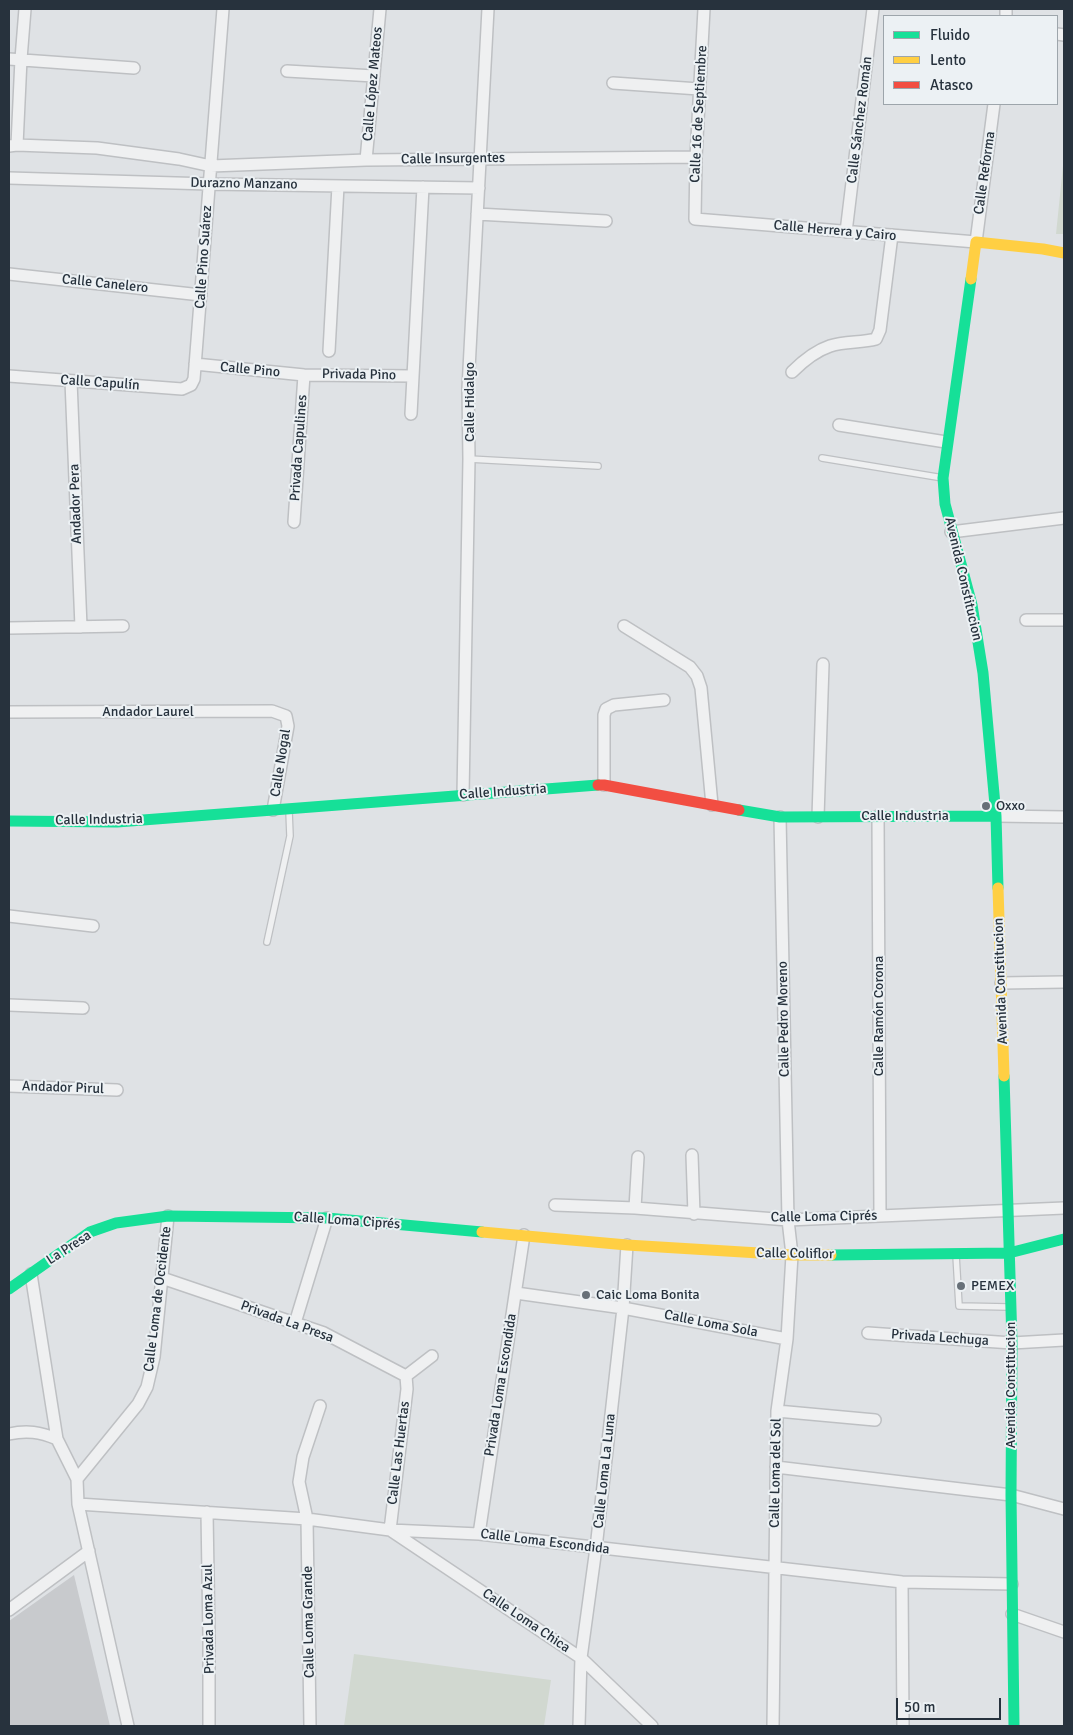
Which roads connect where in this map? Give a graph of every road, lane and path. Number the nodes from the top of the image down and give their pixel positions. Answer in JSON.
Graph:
{"nodes":[{"id":1,"x":25,"y":9,"type":"edge"},
{"id":2,"x":223,"y":9,"type":"edge"},
{"id":3,"x":380,"y":9,"type":"edge"},
{"id":4,"x":488,"y":9,"type":"edge"},
{"id":5,"x":704,"y":9,"type":"edge"},
{"id":6,"x":873,"y":9,"type":"edge"},
{"id":7,"x":9,"y":59,"type":"edge"},
{"id":8,"x":21,"y":59,"type":"junction"},
{"id":9,"x":134,"y":68,"type":"dead end"},
{"id":10,"x":287,"y":71,"type":"dead end"},
{"id":11,"x":374,"y":76,"type":"junction"},
{"id":12,"x":613,"y":83,"type":"dead end"},
{"id":13,"x":699,"y":89,"type":"junction"},
{"id":14,"x":994,"y":105,"type":"edge"},
{"id":15,"x":13,"y":145,"type":"edge"},
{"id":16,"x":696,"y":157,"type":"junction"},
{"id":17,"x":480,"y":159,"type":"junction"},
{"id":18,"x":366,"y":160,"type":"junction"},
{"id":19,"x":211,"y":166,"type":"junction"},
{"id":20,"x":9,"y":178,"type":"edge"},
{"id":21,"x":209,"y":184,"type":"junction"},
{"id":22,"x":338,"y":186,"type":"junction"},
{"id":23,"x":423,"y":187,"type":"junction"},
{"id":24,"x":479,"y":188,"type":"junction"},
{"id":25,"x":477,"y":214,"type":"junction"},
{"id":26,"x":695,"y":220,"type":"joint"},
{"id":27,"x":606,"y":221,"type":"dead end"},
{"id":28,"x":846,"y":232,"type":"junction"},
{"id":29,"x":892,"y":235,"type":"junction"},
{"id":30,"x":976,"y":242,"type":"junction"},
{"id":31,"x":1064,"y":253,"type":"edge"},
{"id":32,"x":9,"y":274,"type":"edge"},
{"id":33,"x":201,"y":295,"type":"junction"},
{"id":34,"x":329,"y":351,"type":"dead end"},
{"id":35,"x":195,"y":364,"type":"junction"},
{"id":36,"x":792,"y":372,"type":"dead end"},
{"id":37,"x":304,"y":375,"type":"junction"},
{"id":38,"x":9,"y":376,"type":"edge"},
{"id":39,"x":413,"y":376,"type":"junction"},
{"id":40,"x":71,"y":381,"type":"junction"},
{"id":41,"x":191,"y":385,"type":"joint"},
{"id":42,"x":411,"y":414,"type":"dead end"},
{"id":43,"x":839,"y":424,"type":"dead end"},
{"id":44,"x":946,"y":442,"type":"junction"},
{"id":45,"x":822,"y":458,"type":"dead end"},
{"id":46,"x":469,"y":459,"type":"junction"},
{"id":47,"x":598,"y":466,"type":"dead end"},
{"id":48,"x":943,"y":478,"type":"junction"},
{"id":49,"x":1064,"y":518,"type":"edge"},
{"id":50,"x":294,"y":522,"type":"dead end"},
{"id":51,"x":951,"y":532,"type":"junction"},
{"id":52,"x":1026,"y":620,"type":"dead end"},
{"id":53,"x":1064,"y":620,"type":"edge"},
{"id":54,"x":123,"y":626,"type":"dead end"},
{"id":55,"x":624,"y":626,"type":"dead end"},
{"id":56,"x":81,"y":627,"type":"junction"},
{"id":57,"x":9,"y":628,"type":"edge"},
{"id":58,"x":823,"y":664,"type":"dead end"},
{"id":59,"x":664,"y":700,"type":"dead end"},
{"id":60,"x":9,"y":712,"type":"edge"},
{"id":61,"x":286,"y":716,"type":"joint"},
{"id":62,"x":604,"y":785,"type":"junction"},
{"id":63,"x":463,"y":795,"type":"junction"},
{"id":64,"x":712,"y":805,"type":"junction"},
{"id":65,"x":289,"y":808,"type":"junction"},
{"id":66,"x":273,"y":810,"type":"junction"},
{"id":67,"x":878,"y":816,"type":"junction"},
{"id":68,"x":996,"y":816,"type":"junction"},
{"id":69,"x":780,"y":817,"type":"junction"},
{"id":70,"x":818,"y":817,"type":"junction"},
{"id":71,"x":1064,"y":817,"type":"edge"},
{"id":72,"x":9,"y":821,"type":"edge"},
{"id":73,"x":9,"y":916,"type":"edge"},
{"id":74,"x":93,"y":926,"type":"dead end"},
{"id":75,"x":267,"y":942,"type":"dead end"},
{"id":76,"x":1064,"y":982,"type":"edge"},
{"id":77,"x":1001,"y":983,"type":"junction"},
{"id":78,"x":9,"y":1005,"type":"edge"},
{"id":79,"x":83,"y":1008,"type":"dead end"},
{"id":80,"x":9,"y":1086,"type":"edge"},
{"id":81,"x":118,"y":1090,"type":"dead end"},
{"id":82,"x":692,"y":1155,"type":"dead end"},
{"id":83,"x":638,"y":1157,"type":"dead end"},
{"id":84,"x":555,"y":1205,"type":"dead end"},
{"id":85,"x":635,"y":1208,"type":"junction"},
{"id":86,"x":1064,"y":1208,"type":"edge"},
{"id":87,"x":1009,"y":1212,"type":"junction"},
{"id":88,"x":694,"y":1214,"type":"junction"},
{"id":89,"x":168,"y":1216,"type":"junction"},
{"id":90,"x":880,"y":1216,"type":"junction"},
{"id":91,"x":327,"y":1218,"type":"junction"},
{"id":92,"x":788,"y":1220,"type":"junction"},
{"id":93,"x":524,"y":1236,"type":"junction"},
{"id":94,"x":1064,"y":1239,"type":"edge"},
{"id":95,"x":626,"y":1245,"type":"junction"},
{"id":96,"x":1009,"y":1253,"type":"junction"},
{"id":97,"x":956,"y":1254,"type":"junction"},
{"id":98,"x":792,"y":1255,"type":"junction"},
{"id":99,"x":31,"y":1274,"type":"junction"},
{"id":100,"x":162,"y":1278,"type":"junction"},
{"id":101,"x":9,"y":1290,"type":"edge"},
{"id":102,"x":516,"y":1293,"type":"junction"},
{"id":103,"x":1011,"y":1307,"type":"junction"},
{"id":104,"x":623,"y":1308,"type":"junction"},
{"id":105,"x":295,"y":1323,"type":"junction"},
{"id":106,"x":868,"y":1333,"type":"dead end"},
{"id":107,"x":787,"y":1339,"type":"junction"},
{"id":108,"x":1064,"y":1340,"type":"edge"},
{"id":109,"x":1012,"y":1343,"type":"junction"},
{"id":110,"x":432,"y":1356,"type":"dead end"},
{"id":111,"x":406,"y":1376,"type":"junction"},
{"id":112,"x":320,"y":1406,"type":"dead end"},
{"id":113,"x":777,"y":1411,"type":"junction"},
{"id":114,"x":875,"y":1420,"type":"dead end"},
{"id":115,"x":9,"y":1434,"type":"edge"},
{"id":116,"x":57,"y":1439,"type":"junction"},
{"id":117,"x":776,"y":1467,"type":"junction"},
{"id":118,"x":77,"y":1479,"type":"junction"},
{"id":119,"x":1011,"y":1495,"type":"junction"},
{"id":120,"x":78,"y":1504,"type":"junction"},
{"id":121,"x":1064,"y":1509,"type":"edge"},
{"id":122,"x":207,"y":1512,"type":"junction"},
{"id":123,"x":307,"y":1518,"type":"junction"},
{"id":124,"x":390,"y":1530,"type":"junction"},
{"id":125,"x":478,"y":1534,"type":"junction"},
{"id":126,"x":596,"y":1548,"type":"junction"},
{"id":127,"x":89,"y":1551,"type":"junction"},
{"id":128,"x":776,"y":1568,"type":"junction"},
{"id":129,"x":902,"y":1582,"type":"junction"},
{"id":130,"x":1012,"y":1584,"type":"junction"},
{"id":131,"x":10,"y":1607,"type":"edge"},
{"id":132,"x":1012,"y":1614,"type":"junction"},
{"id":133,"x":1064,"y":1632,"type":"edge"},
{"id":134,"x":581,"y":1658,"type":"junction"},
{"id":135,"x":128,"y":1726,"type":"edge"},
{"id":136,"x":209,"y":1726,"type":"edge"},
{"id":137,"x":310,"y":1726,"type":"edge"},
{"id":138,"x":579,"y":1726,"type":"edge"},
{"id":139,"x":652,"y":1726,"type":"edge"},
{"id":140,"x":773,"y":1726,"type":"edge"},
{"id":141,"x":903,"y":1726,"type":"edge"},
{"id":142,"x":1014,"y":1726,"type":"edge"}],
"edges":[{"from":1,"to":8,"type":"street"},
{"from":2,"to":19,"type":"street","name":"Calle Pino Suárez"},
{"from":3,"to":11,"type":"street","name":"Calle López Mateos"},
{"from":4,"to":17,"type":"street","name":"Calle Hidalgo"},
{"from":5,"to":13,"type":"street","name":"Calle 16 de Septiembre"},
{"from":6,"to":28,"type":"street","name":"Calle Sánchez Román"},
{"from":7,"to":8,"type":"street"},
{"from":8,"to":9,"type":"street"},
{"from":8,"to":15,"type":"street"},
{"from":10,"to":11,"type":"street"},
{"from":11,"to":18,"type":"street","name":"Calle López Mateos"},
{"from":12,"to":13,"type":"street"},
{"from":13,"to":16,"type":"street","name":"Calle 16 de Septiembre"},
{"from":14,"to":30,"type":"street","name":"Calle Reforma"},
{"from":15,"to":19,"type":"street","name":"Calle Insurgentes"},
{"from":16,"to":17,"type":"street","name":"Calle Insurgentes"},
{"from":16,"to":26,"type":"street","name":"Calle 16 de Septiembre"},
{"from":17,"to":18,"type":"street","name":"Calle Insurgentes"},
{"from":17,"to":24,"type":"street","name":"Calle Hidalgo"},
{"from":18,"to":19,"type":"street","name":"Calle Insurgentes"},
{"from":19,"to":21,"type":"street","name":"Calle Pino Suárez"},
{"from":20,"to":21,"type":"street","name":"Durazno Manzano"},
{"from":21,"to":22,"type":"street","name":"Durazno Manzano"},
{"from":21,"to":33,"type":"street","name":"Calle Pino Suárez"},
{"from":22,"to":23,"type":"street","name":"Durazno Manzano"},
{"from":22,"to":34,"type":"street"},
{"from":23,"to":24,"type":"street","name":"Durazno Manzano"},
{"from":23,"to":39,"type":"street"},
{"from":24,"to":25,"type":"street","name":"Calle Hidalgo"},
{"from":25,"to":27,"type":"street"},
{"from":25,"to":46,"type":"street","name":"Calle Hidalgo"},
{"from":26,"to":28,"type":"street","name":"Calle Herrera y Cairo"},
{"from":28,"to":29,"type":"street","name":"Calle Herrera y Cairo"},
{"from":29,"to":30,"type":"street","name":"Calle Herrera y Cairo"},
{"from":29,"to":36,"type":"street"},
{"from":30,"to":31,"type":"street"},
{"from":30,"to":44,"type":"street","name":"Avenida Constitucion"},
{"from":32,"to":33,"type":"street","name":"Calle Canelero"},
{"from":33,"to":35,"type":"street","name":"Calle Pino Suárez"},
{"from":35,"to":37,"type":"street","name":"Calle Pino"},
{"from":35,"to":41,"type":"street","name":"Calle Pino Suárez"},
{"from":37,"to":39,"type":"street","name":"Privada Pino"},
{"from":37,"to":50,"type":"street","name":"Privada Capulines"},
{"from":38,"to":40,"type":"street","name":"Calle Capulín"},
{"from":39,"to":42,"type":"street"},
{"from":40,"to":41,"type":"street","name":"Calle Capulín"},
{"from":40,"to":56,"type":"street","name":"Andador Pera"},
{"from":43,"to":44,"type":"street"},
{"from":44,"to":48,"type":"street","name":"Avenida Constitucion"},
{"from":45,"to":48,"type":"lane"},
{"from":46,"to":47,"type":"lane"},
{"from":46,"to":63,"type":"street","name":"Calle Hidalgo"},
{"from":48,"to":51,"type":"street","name":"Avenida Constitucion"},
{"from":49,"to":51,"type":"street"},
{"from":51,"to":68,"type":"street","name":"Avenida Constitucion"},
{"from":52,"to":53,"type":"street"},
{"from":54,"to":56,"type":"street"},
{"from":55,"to":64,"type":"street"},
{"from":56,"to":57,"type":"street"},
{"from":58,"to":70,"type":"street"},
{"from":59,"to":62,"type":"street"},
{"from":60,"to":61,"type":"street","name":"Andador Laurel"},
{"from":61,"to":66,"type":"street","name":"Calle Nogal"},
{"from":62,"to":63,"type":"street","name":"Calle Industria"},
{"from":62,"to":64,"type":"street","name":"Calle Industria"},
{"from":63,"to":65,"type":"street","name":"Calle Industria"},
{"from":64,"to":69,"type":"street","name":"Calle Industria"},
{"from":65,"to":66,"type":"street","name":"Calle Industria"},
{"from":65,"to":75,"type":"lane"},
{"from":66,"to":72,"type":"street","name":"Calle Industria"},
{"from":67,"to":68,"type":"street","name":"Calle Industria"},
{"from":67,"to":70,"type":"street","name":"Calle Industria"},
{"from":67,"to":90,"type":"street","name":"Calle Ramón Corona"},
{"from":68,"to":71,"type":"street"},
{"from":68,"to":77,"type":"street","name":"Avenida Constitucion"},
{"from":69,"to":70,"type":"street","name":"Calle Industria"},
{"from":69,"to":92,"type":"street","name":"Calle Pedro Moreno"},
{"from":73,"to":74,"type":"street"},
{"from":76,"to":77,"type":"street"},
{"from":77,"to":87,"type":"street","name":"Avenida Constitucion"},
{"from":78,"to":79,"type":"street"},
{"from":80,"to":81,"type":"street","name":"Andador Pirul"},
{"from":82,"to":88,"type":"street"},
{"from":83,"to":85,"type":"street"},
{"from":84,"to":85,"type":"street","name":"Calle Loma Ciprés"},
{"from":85,"to":88,"type":"street","name":"Calle Loma Ciprés"},
{"from":86,"to":87,"type":"street","name":"Calle Loma Ciprés"},
{"from":87,"to":90,"type":"street","name":"Calle Loma Ciprés"},
{"from":87,"to":96,"type":"street","name":"Avenida Constitucion"},
{"from":88,"to":92,"type":"street","name":"Calle Loma Ciprés"},
{"from":89,"to":91,"type":"street","name":"Calle Loma Ciprés"},
{"from":89,"to":99,"type":"street","name":"La Presa"},
{"from":89,"to":100,"type":"street","name":"Calle Loma de Occidente"},
{"from":90,"to":92,"type":"street","name":"Calle Loma Ciprés"},
{"from":91,"to":93,"type":"street","name":"Calle Loma Ciprés"},
{"from":91,"to":105,"type":"street"},
{"from":92,"to":98,"type":"street","name":"Calle Loma del Sol"},
{"from":93,"to":95,"type":"street","name":"Calle Coliflor"},
{"from":93,"to":102,"type":"street","name":"Privada Loma Escondida"},
{"from":94,"to":96,"type":"street","name":"Calle Coliflor"},
{"from":95,"to":98,"type":"street","name":"Calle Coliflor"},
{"from":95,"to":104,"type":"street","name":"Calle Loma La Luna"},
{"from":96,"to":97,"type":"street","name":"Calle Coliflor"},
{"from":96,"to":103,"type":"street","name":"Avenida Constitucion"},
{"from":97,"to":98,"type":"street","name":"Calle Coliflor"},
{"from":97,"to":103,"type":"lane"},
{"from":98,"to":107,"type":"street","name":"Calle Loma del Sol"},
{"from":99,"to":101,"type":"street","name":"La Presa"},
{"from":99,"to":116,"type":"street"},
{"from":100,"to":105,"type":"street","name":"Privada La Presa"},
{"from":100,"to":118,"type":"street","name":"Calle Loma de Occidente"},
{"from":102,"to":104,"type":"street","name":"Calle Loma Sola"},
{"from":102,"to":125,"type":"street","name":"Privada Loma Escondida"},
{"from":103,"to":109,"type":"street","name":"Avenida Constitucion"},
{"from":104,"to":107,"type":"street","name":"Calle Loma Sola"},
{"from":104,"to":126,"type":"street","name":"Calle Loma La Luna"},
{"from":105,"to":111,"type":"street","name":"Privada La Presa"},
{"from":106,"to":109,"type":"street","name":"Privada Lechuga"},
{"from":107,"to":113,"type":"street","name":"Calle Loma del Sol"},
{"from":108,"to":109,"type":"street","name":"Privada Lechuga"},
{"from":109,"to":119,"type":"street","name":"Avenida Constitucion"},
{"from":110,"to":111,"type":"street"},
{"from":111,"to":124,"type":"street","name":"Calle Las Huertas"},
{"from":112,"to":123,"type":"street","name":"Calle Loma Grande"},
{"from":113,"to":114,"type":"street"},
{"from":113,"to":117,"type":"street","name":"Calle Loma del Sol"},
{"from":115,"to":116,"type":"street"},
{"from":116,"to":118,"type":"street"},
{"from":117,"to":119,"type":"street"},
{"from":117,"to":128,"type":"street","name":"Calle Loma del Sol"},
{"from":118,"to":120,"type":"street"},
{"from":119,"to":121,"type":"street"},
{"from":119,"to":130,"type":"street","name":"Avenida Constitucion"},
{"from":120,"to":122,"type":"street","name":"Calle Loma Escondida"},
{"from":120,"to":127,"type":"street"},
{"from":122,"to":123,"type":"street","name":"Calle Loma Escondida"},
{"from":122,"to":136,"type":"street","name":"Privada Loma Azul"},
{"from":123,"to":124,"type":"street","name":"Calle Loma Escondida"},
{"from":123,"to":137,"type":"street","name":"Calle Loma Grande"},
{"from":124,"to":125,"type":"street","name":"Calle Loma Escondida"},
{"from":124,"to":134,"type":"street","name":"Calle Loma Chica"},
{"from":125,"to":126,"type":"street","name":"Calle Loma Escondida"},
{"from":126,"to":128,"type":"street","name":"Calle Loma Escondida"},
{"from":126,"to":134,"type":"street","name":"Calle Loma La Luna"},
{"from":127,"to":131,"type":"street"},
{"from":127,"to":135,"type":"street"},
{"from":128,"to":129,"type":"street","name":"Calle Loma Escondida"},
{"from":128,"to":140,"type":"street","name":"Calle Loma del Sol"},
{"from":129,"to":130,"type":"street","name":"Calle Loma Escondida"},
{"from":129,"to":141,"type":"street"},
{"from":130,"to":132,"type":"street","name":"Avenida Constitucion"},
{"from":132,"to":133,"type":"street"},
{"from":132,"to":142,"type":"street","name":"Avenida Constitucion"},
{"from":134,"to":138,"type":"street","name":"Calle Loma La Luna"},
{"from":134,"to":139,"type":"street","name":"Calle Loma Chica"}]}
